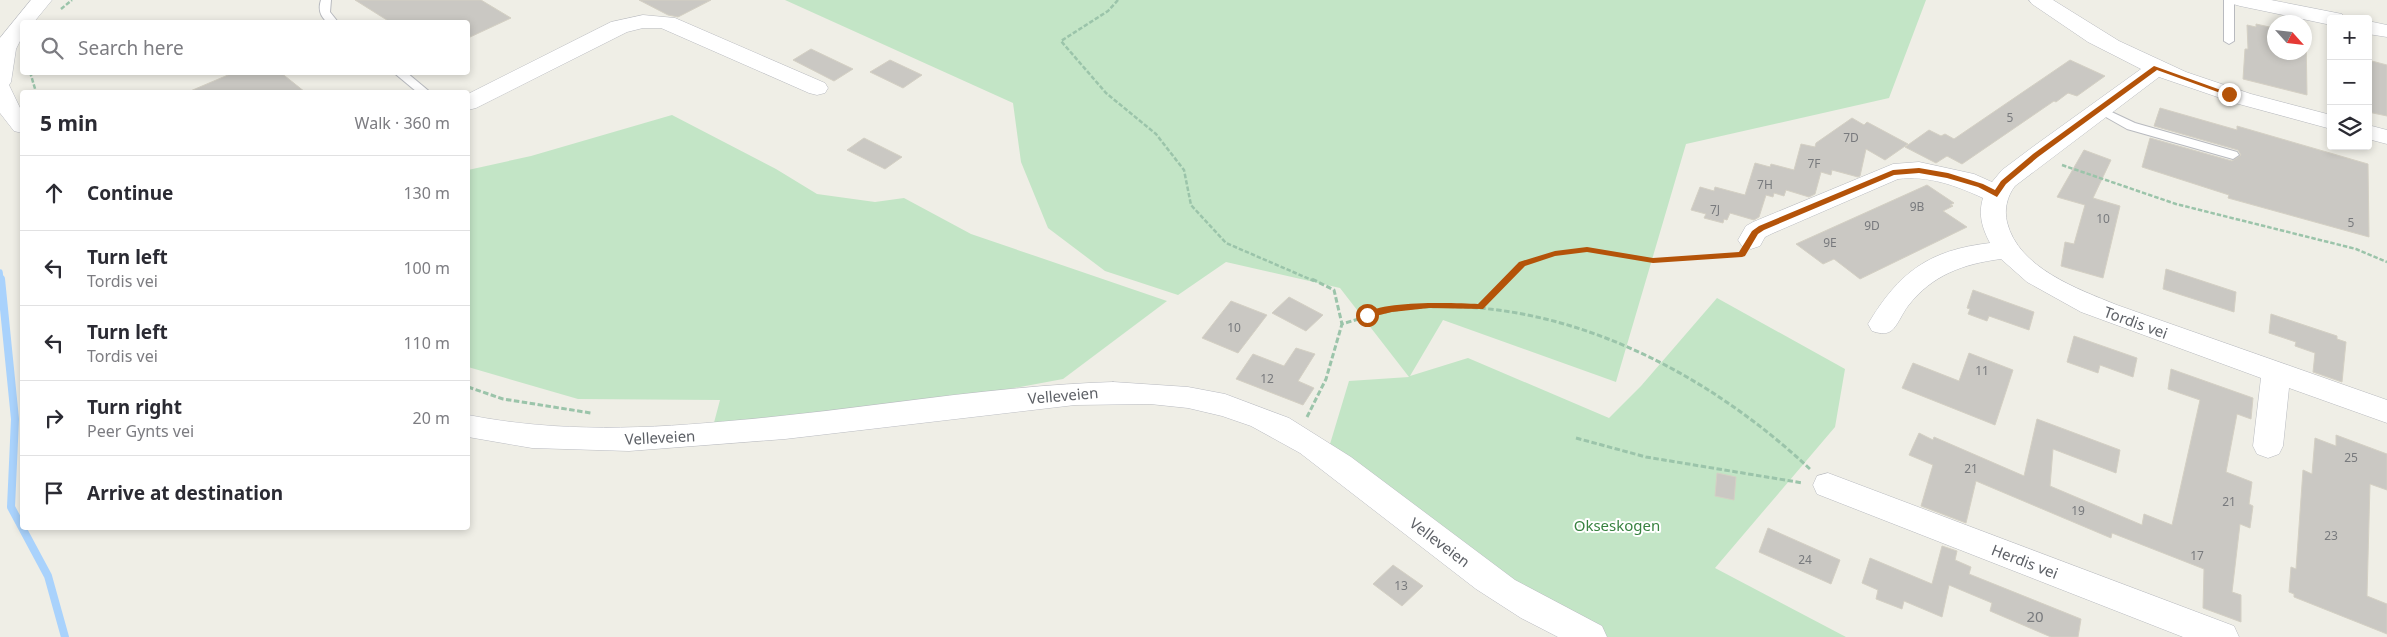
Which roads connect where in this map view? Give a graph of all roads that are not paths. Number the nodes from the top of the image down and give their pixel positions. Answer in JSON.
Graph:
{"nodes":[{"id":1,"x":42,"y":0,"type":"edge"},
{"id":2,"x":326,"y":0,"type":"edge"},
{"id":3,"x":2039,"y":0,"type":"edge"},
{"id":4,"x":2229,"y":0,"type":"edge"},
{"id":5,"x":2240,"y":0,"type":"edge"},
{"id":6,"x":2326,"y":11,"type":"edge"},
{"id":7,"x":24,"y":20,"type":"edge"},
{"id":8,"x":330,"y":20,"type":"edge"},
{"id":9,"x":20,"y":25,"type":"edge"},
{"id":10,"x":2372,"y":28,"type":"edge"},
{"id":11,"x":2387,"y":31,"type":"edge"},
{"id":12,"x":2229,"y":41,"type":"dead end"},
{"id":13,"x":5,"y":42,"type":"edge"},
{"id":14,"x":2156,"y":68,"type":"junction"},
{"id":15,"x":402,"y":75,"type":"edge"},
{"id":16,"x":0,"y":82,"type":"edge"},
{"id":17,"x":817,"y":88,"type":"dead end"},
{"id":18,"x":0,"y":89,"type":"edge"},
{"id":19,"x":421,"y":90,"type":"edge"},
{"id":20,"x":470,"y":102,"type":"edge"},
{"id":21,"x":2101,"y":110,"type":"junction"},
{"id":22,"x":2327,"y":121,"type":"edge"},
{"id":23,"x":20,"y":124,"type":"edge"},
{"id":24,"x":2372,"y":133,"type":"edge"},
{"id":25,"x":2387,"y":137,"type":"edge"},
{"id":26,"x":2233,"y":155,"type":"dead end"},
{"id":27,"x":1997,"y":194,"type":"junction"},
{"id":28,"x":1751,"y":240,"type":"road end"},
{"id":29,"x":2007,"y":250,"type":"junction"},
{"id":30,"x":1882,"y":324,"type":"dead end"},
{"id":31,"x":2276,"y":373,"type":"junction"},
{"id":32,"x":2387,"y":412,"type":"edge"},
{"id":33,"x":470,"y":426,"type":"edge"},
{"id":34,"x":2268,"y":446,"type":"dead end"},
{"id":35,"x":1828,"y":485,"type":"road end"},
{"id":36,"x":1590,"y":637,"type":"edge"},
{"id":37,"x":2222,"y":637,"type":"edge"}],
"edges":[{"from":1,"to":7,"type":"street"},
{"from":2,"to":8,"type":"lane"},
{"from":3,"to":14,"type":"street"},
{"from":4,"to":12,"type":"lane"},
{"from":5,"to":6,"type":"street"},
{"from":9,"to":13,"type":"street"},
{"from":10,"to":11,"type":"street"},
{"from":13,"to":16,"type":"street"},
{"from":14,"to":21,"type":"street"},
{"from":14,"to":22,"type":"street"},
{"from":15,"to":19,"type":"lane"},
{"from":17,"to":20,"type":"street"},
{"from":18,"to":23,"type":"street"},
{"from":21,"to":26,"type":"lane"},
{"from":21,"to":27,"type":"street"},
{"from":24,"to":25,"type":"street"},
{"from":27,"to":28,"type":"street"},
{"from":27,"to":29,"type":"street","name":"Tordis vei"},
{"from":29,"to":30,"type":"street"},
{"from":29,"to":31,"type":"street","name":"Tordis vei"},
{"from":31,"to":32,"type":"street","name":"Tordis vei"},
{"from":31,"to":34,"type":"street"},
{"from":33,"to":36,"type":"street","name":"Velleveien"},
{"from":35,"to":37,"type":"street","name":"Herdis vei"}]}
